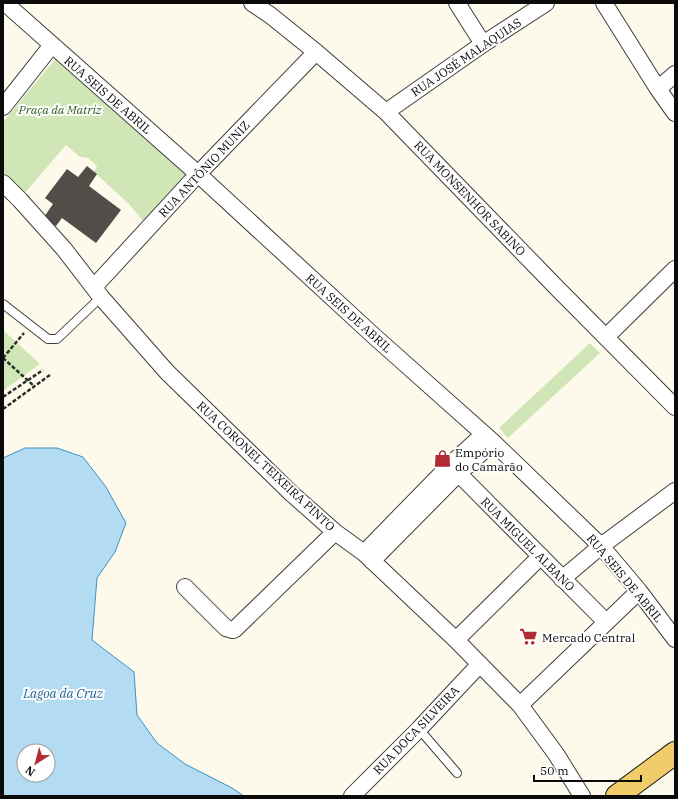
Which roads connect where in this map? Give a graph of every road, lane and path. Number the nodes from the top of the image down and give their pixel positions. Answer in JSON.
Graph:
{"nodes":[{"id":1,"x":4,"y":3,"type":"edge"},
{"id":2,"x":252,"y":3,"type":"edge"},
{"id":3,"x":457,"y":3,"type":"edge"},
{"id":4,"x":546,"y":3,"type":"edge"},
{"id":5,"x":604,"y":3,"type":"edge"},
{"id":6,"x":483,"y":44,"type":"junction"},
{"id":7,"x":52,"y":45,"type":"junction"},
{"id":8,"x":316,"y":52,"type":"junction"},
{"id":9,"x":675,"y":74,"type":"edge"},
{"id":10,"x":658,"y":89,"type":"junction"},
{"id":11,"x":3,"y":107,"type":"edge"},
{"id":12,"x":386,"y":112,"type":"junction"},
{"id":13,"x":675,"y":113,"type":"edge"},
{"id":14,"x":198,"y":174,"type":"junction"},
{"id":15,"x":3,"y":183,"type":"edge"},
{"id":16,"x":675,"y":269,"type":"edge"},
{"id":17,"x":97,"y":292,"type":"junction"},
{"id":18,"x":3,"y":304,"type":"edge"},
{"id":19,"x":30,"y":325,"type":"junction"},
{"id":20,"x":606,"y":337,"type":"junction"},
{"id":21,"x":3,"y":358,"type":"edge"},
{"id":22,"x":43,"y":370,"type":"dead end"},
{"id":23,"x":50,"y":375,"type":"dead end"},
{"id":24,"x":28,"y":380,"type":"junction"},
{"id":25,"x":34,"y":386,"type":"junction"},
{"id":26,"x":3,"y":397,"type":"edge"},
{"id":27,"x":675,"y":406,"type":"edge"},
{"id":28,"x":3,"y":408,"type":"edge"},
{"id":29,"x":489,"y":438,"type":"junction"},
{"id":30,"x":455,"y":469,"type":"junction"},
{"id":31,"x":675,"y":491,"type":"edge"},
{"id":32,"x":335,"y":532,"type":"junction"},
{"id":33,"x":601,"y":546,"type":"junction"},
{"id":34,"x":541,"y":556,"type":"junction"},
{"id":35,"x":368,"y":557,"type":"junction"},
{"id":36,"x":562,"y":579,"type":"junction"},
{"id":37,"x":185,"y":587,"type":"dead end"},
{"id":38,"x":639,"y":591,"type":"junction"},
{"id":39,"x":606,"y":622,"type":"junction"},
{"id":40,"x":675,"y":639,"type":"edge"},
{"id":41,"x":456,"y":640,"type":"junction"},
{"id":42,"x":480,"y":664,"type":"junction"},
{"id":43,"x":520,"y":705,"type":"junction"},
{"id":44,"x":419,"y":729,"type":"junction"},
{"id":45,"x":675,"y":753,"type":"edge"},
{"id":46,"x":457,"y":773,"type":"dead end"},
{"id":47,"x":352,"y":796,"type":"edge"},
{"id":48,"x":582,"y":796,"type":"edge"},
{"id":49,"x":617,"y":796,"type":"edge"}],
"edges":[{"from":1,"to":7,"type":"street","name":"RUA SEIS DE ABRIL"},
{"from":2,"to":8,"type":"street","name":"RUA MONSENHOR SABINO"},
{"from":3,"to":6,"type":"street"},
{"from":4,"to":6,"type":"street","name":"RUA JOSÉ MALAQUIAS"},
{"from":5,"to":10,"type":"street"},
{"from":6,"to":12,"type":"street","name":"RUA JOSÉ MALAQUIAS"},
{"from":7,"to":11,"type":"street"},
{"from":7,"to":14,"type":"street","name":"RUA SEIS DE ABRIL"},
{"from":8,"to":12,"type":"street","name":"RUA MONSENHOR SABINO"},
{"from":8,"to":14,"type":"street","name":"RUA ANTÔNIO MUNIZ"},
{"from":9,"to":10,"type":"street"},
{"from":10,"to":13,"type":"street"},
{"from":12,"to":20,"type":"street","name":"RUA MONSENHOR SABINO"},
{"from":14,"to":17,"type":"street","name":"RUA ANTÔNIO MUNIZ"},
{"from":14,"to":29,"type":"street","name":"RUA SEIS DE ABRIL"},
{"from":15,"to":17,"type":"street","name":"RUA CORONEL TEIXEIRA PINTO"},
{"from":16,"to":20,"type":"street"},
{"from":17,"to":19,"type":"lane"},
{"from":17,"to":32,"type":"street","name":"RUA CORONEL TEIXEIRA PINTO"},
{"from":18,"to":19,"type":"lane"},
{"from":19,"to":21,"type":"path"},
{"from":20,"to":27,"type":"street","name":"RUA MONSENHOR SABINO"},
{"from":21,"to":24,"type":"path"},
{"from":22,"to":24,"type":"path"},
{"from":23,"to":25,"type":"path"},
{"from":24,"to":25,"type":"path"},
{"from":24,"to":26,"type":"path"},
{"from":25,"to":28,"type":"path"},
{"from":29,"to":30,"type":"street"},
{"from":29,"to":33,"type":"street","name":"RUA SEIS DE ABRIL"},
{"from":30,"to":34,"type":"street","name":"RUA MIGUEL ALBANO"},
{"from":30,"to":35,"type":"street"},
{"from":31,"to":33,"type":"street"},
{"from":32,"to":35,"type":"street","name":"RUA CORONEL TEIXEIRA PINTO"},
{"from":32,"to":37,"type":"street"},
{"from":33,"to":36,"type":"street"},
{"from":33,"to":38,"type":"street","name":"RUA SEIS DE ABRIL"},
{"from":34,"to":36,"type":"street","name":"RUA MIGUEL ALBANO"},
{"from":34,"to":41,"type":"street"},
{"from":35,"to":41,"type":"street","name":"RUA CORONEL TEIXEIRA PINTO"},
{"from":36,"to":39,"type":"street","name":"RUA MIGUEL ALBANO"},
{"from":38,"to":39,"type":"street"},
{"from":38,"to":40,"type":"street","name":"RUA SEIS DE ABRIL"},
{"from":39,"to":43,"type":"street"},
{"from":41,"to":42,"type":"street","name":"RUA CORONEL TEIXEIRA PINTO"},
{"from":42,"to":43,"type":"street","name":"RUA CORONEL TEIXEIRA PINTO"},
{"from":42,"to":44,"type":"street","name":"RUA DOCA SILVEIRA"},
{"from":43,"to":48,"type":"street","name":"RUA CORONEL TEIXEIRA PINTO"},
{"from":44,"to":46,"type":"lane"},
{"from":44,"to":47,"type":"street","name":"RUA DOCA SILVEIRA"},
{"from":45,"to":49,"type":"main road"}]}
